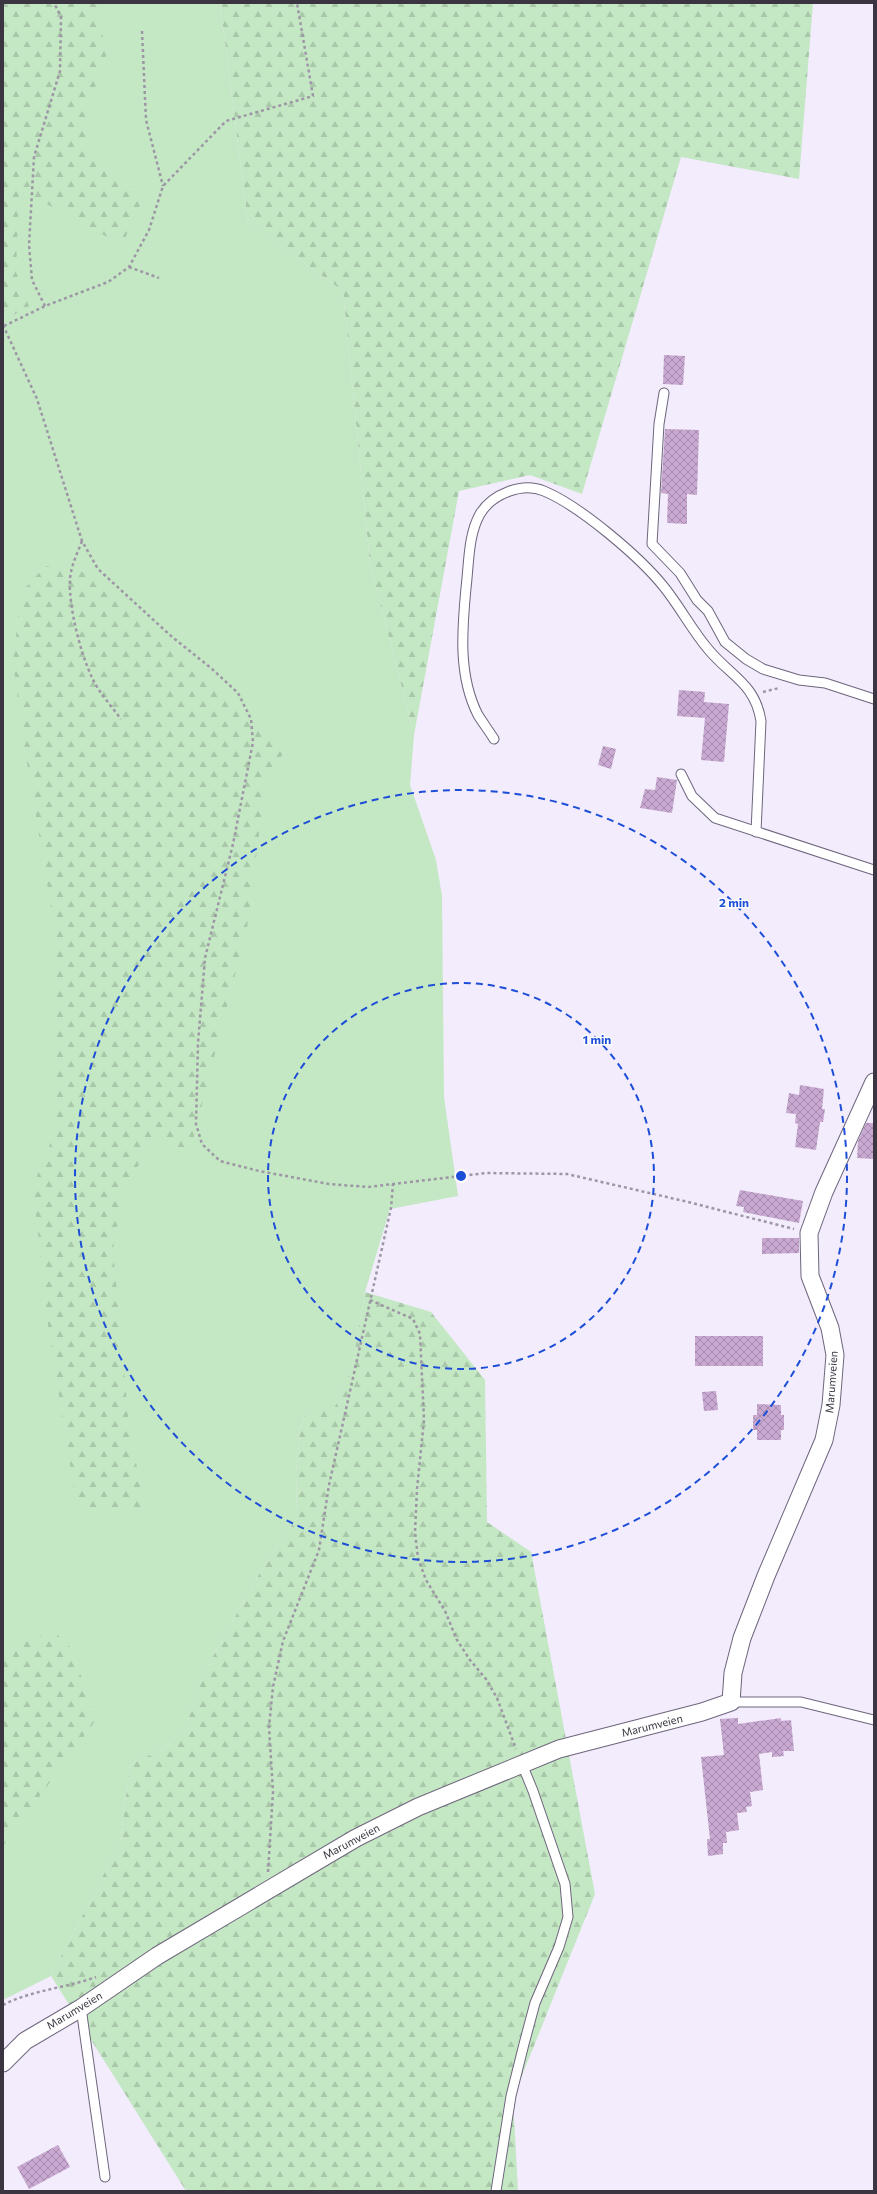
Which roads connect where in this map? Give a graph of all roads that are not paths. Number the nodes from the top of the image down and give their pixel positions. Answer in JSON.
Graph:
{"nodes":[{"id":1,"x":664,"y":393,"type":"dead end"},
{"id":2,"x":874,"y":699,"type":"edge"},
{"id":3,"x":494,"y":739,"type":"dead end"},
{"id":4,"x":681,"y":774,"type":"dead end"},
{"id":5,"x":756,"y":832,"type":"junction"},
{"id":6,"x":874,"y":870,"type":"edge"},
{"id":7,"x":874,"y":1082,"type":"edge"},
{"id":8,"x":731,"y":1702,"type":"junction"},
{"id":9,"x":874,"y":1720,"type":"edge"},
{"id":10,"x":522,"y":1764,"type":"junction"},
{"id":11,"x":80,"y":2008,"type":"junction"},
{"id":12,"x":3,"y":2063,"type":"edge"},
{"id":13,"x":104,"y":2177,"type":"dead end"},
{"id":14,"x":496,"y":2191,"type":"edge"}],
"edges":[{"from":1,"to":2,"type":"lane"},
{"from":3,"to":5,"type":"lane"},
{"from":4,"to":5,"type":"lane"},
{"from":5,"to":6,"type":"lane"},
{"from":7,"to":8,"type":"street","name":"Marumveien"},
{"from":8,"to":9,"type":"lane"},
{"from":8,"to":10,"type":"street","name":"Marumveien"},
{"from":10,"to":11,"type":"street","name":"Marumveien"},
{"from":10,"to":14,"type":"lane"},
{"from":11,"to":12,"type":"street","name":"Marumveien"},
{"from":11,"to":13,"type":"lane"}]}
